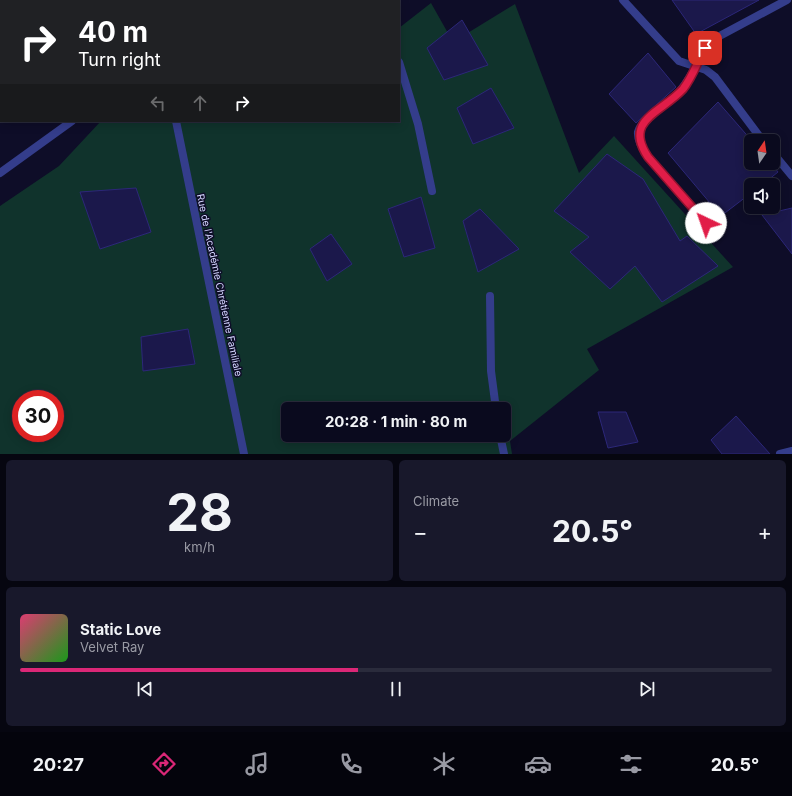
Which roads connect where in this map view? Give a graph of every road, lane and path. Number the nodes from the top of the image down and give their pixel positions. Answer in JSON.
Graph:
{"nodes":[{"id":1,"x":623,"y":0,"type":"edge"},
{"id":2,"x":787,"y":0,"type":"edge"},
{"id":3,"x":400,"y":65,"type":"edge"},
{"id":4,"x":695,"y":66,"type":"junction"},
{"id":5,"x":71,"y":122,"type":"edge"},
{"id":6,"x":176,"y":122,"type":"edge"},
{"id":7,"x":758,"y":134,"type":"edge"},
{"id":8,"x":780,"y":161,"type":"edge"},
{"id":9,"x":0,"y":173,"type":"edge"},
{"id":10,"x":792,"y":176,"type":"edge"},
{"id":11,"x":432,"y":191,"type":"dead end"},
{"id":12,"x":716,"y":234,"type":"dead end"},
{"id":13,"x":490,"y":296,"type":"dead end"},
{"id":14,"x":495,"y":402,"type":"edge"},
{"id":15,"x":501,"y":442,"type":"edge"},
{"id":16,"x":792,"y":451,"type":"edge"},
{"id":17,"x":244,"y":454,"type":"edge"},
{"id":18,"x":504,"y":454,"type":"edge"},
{"id":19,"x":780,"y":454,"type":"edge"}],
"edges":[{"from":1,"to":4,"type":"street"},
{"from":2,"to":4,"type":"street"},
{"from":3,"to":11,"type":"street"},
{"from":4,"to":7,"type":"street"},
{"from":4,"to":12,"type":"street"},
{"from":5,"to":9,"type":"street"},
{"from":6,"to":17,"type":"street","name":"Rue de l'Académie Chrétienne Familiale"},
{"from":8,"to":10,"type":"street"},
{"from":13,"to":14,"type":"street"},
{"from":15,"to":18,"type":"street"},
{"from":16,"to":19,"type":"street"}]}
